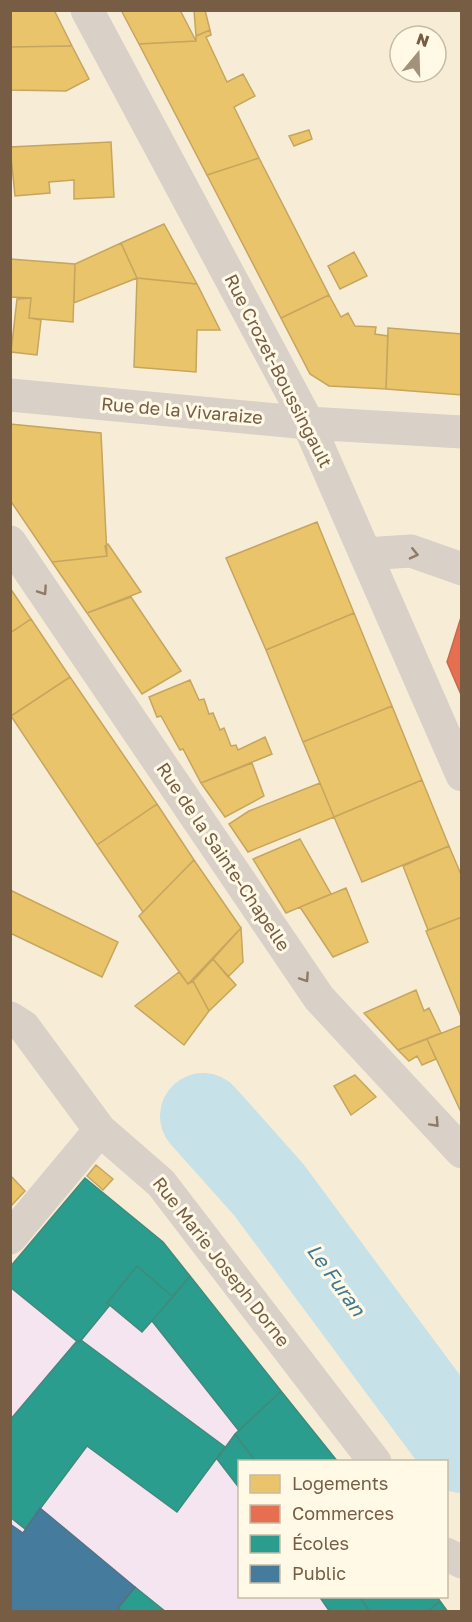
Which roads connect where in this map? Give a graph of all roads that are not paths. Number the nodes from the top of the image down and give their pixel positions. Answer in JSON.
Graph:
{"nodes":[{"id":1,"x":87,"y":10,"type":"edge"},
{"id":2,"x":10,"y":395,"type":"edge"},
{"id":3,"x":308,"y":423,"type":"junction"},
{"id":4,"x":462,"y":432,"type":"edge"},
{"id":5,"x":10,"y":542,"type":"edge"},
{"id":6,"x":365,"y":554,"type":"junction"},
{"id":7,"x":462,"y":569,"type":"edge"},
{"id":8,"x":462,"y":775,"type":"edge"},
{"id":9,"x":10,"y":1018,"type":"edge"},
{"id":10,"x":100,"y":1130,"type":"junction"},
{"id":11,"x":462,"y":1152,"type":"edge"},
{"id":12,"x":10,"y":1238,"type":"edge"},
{"id":13,"x":374,"y":1460,"type":"edge"}],
"edges":[{"from":1,"to":3,"type":"street","name":"Rue Crozet-Boussingault"},
{"from":2,"to":3,"type":"street","name":"Rue de la Vivaraize"},
{"from":3,"to":4,"type":"street","name":"Rue de la Vivaraize"},
{"from":3,"to":6,"type":"street","name":"Rue Crozet-Boussingault"},
{"from":5,"to":11,"type":"street","name":"Rue de la Sainte-Chapelle","one_way":true},
{"from":6,"to":7,"type":"street","one_way":true},
{"from":6,"to":8,"type":"street","name":"Rue Crozet-Boussingault"},
{"from":9,"to":10,"type":"street","name":"Rue Marie Joseph Dorne"},
{"from":10,"to":12,"type":"street"},
{"from":10,"to":13,"type":"street","name":"Rue Marie Joseph Dorne"}]}
